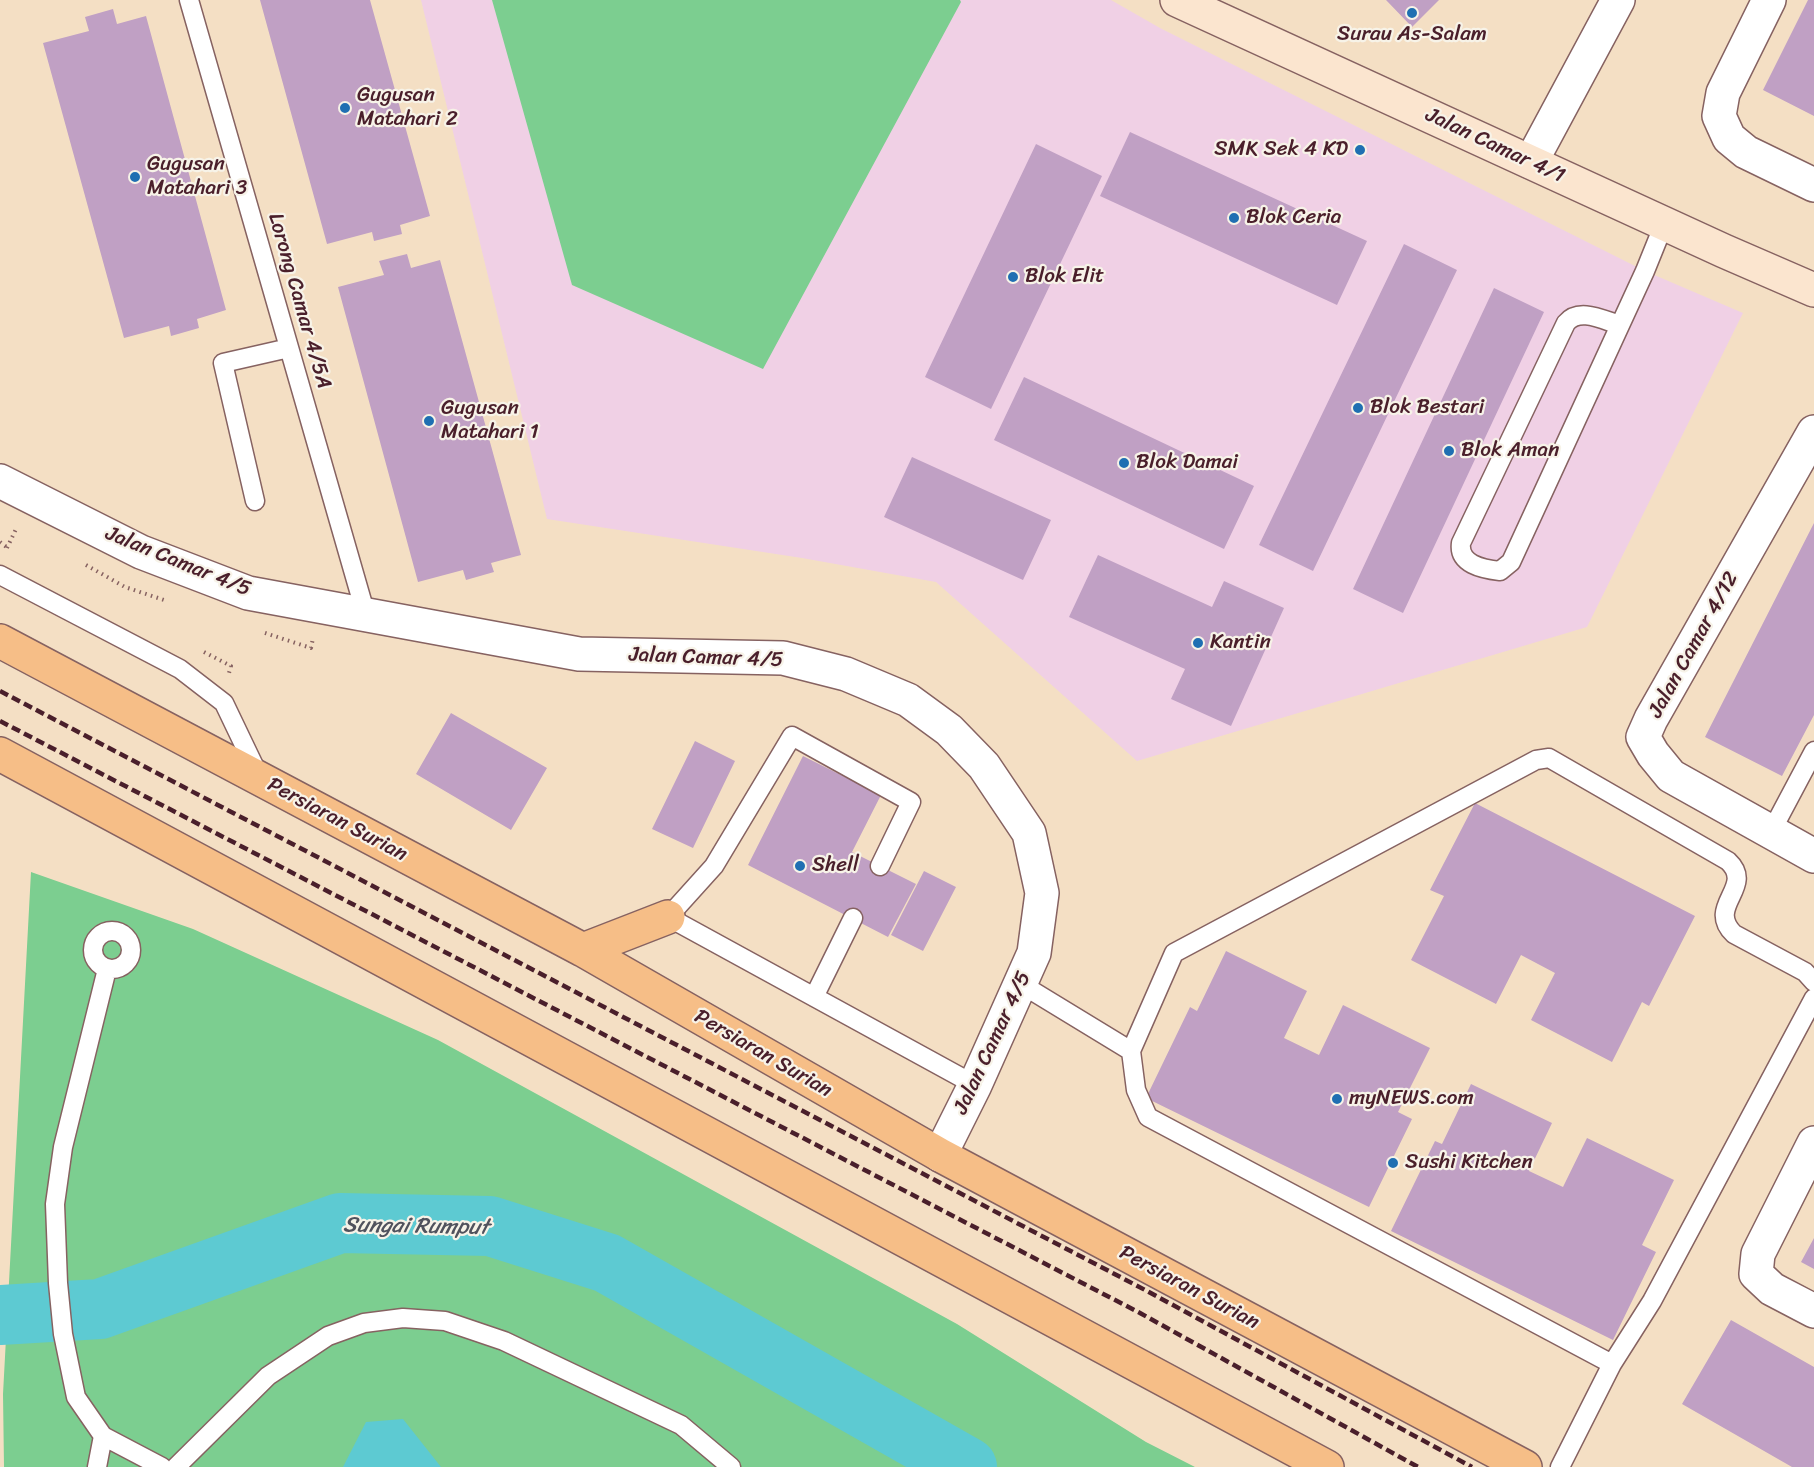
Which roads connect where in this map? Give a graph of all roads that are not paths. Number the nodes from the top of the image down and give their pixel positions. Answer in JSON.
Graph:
{"nodes":[{"id":1,"x":189,"y":0,"type":"edge"},
{"id":2,"x":1618,"y":0,"type":"edge"},
{"id":3,"x":1769,"y":0,"type":"edge"},
{"id":4,"x":1188,"y":2,"type":"edge"},
{"id":5,"x":1531,"y":162,"type":"junction"},
{"id":6,"x":1814,"y":185,"type":"edge"},
{"id":7,"x":1664,"y":224,"type":"junction"},
{"id":8,"x":1814,"y":290,"type":"edge"},
{"id":9,"x":1620,"y":325,"type":"junction"},
{"id":10,"x":289,"y":348,"type":"junction"},
{"id":11,"x":1814,"y":432,"type":"edge"},
{"id":12,"x":0,"y":482,"type":"edge"},
{"id":13,"x":255,"y":501,"type":"dead end"},
{"id":14,"x":0,"y":575,"type":"edge"},
{"id":15,"x":366,"y":615,"type":"junction"},
{"id":16,"x":0,"y":641,"type":"edge"},
{"id":17,"x":1814,"y":751,"type":"edge"},
{"id":18,"x":0,"y":754,"type":"edge"},
{"id":19,"x":260,"y":779,"type":"junction"},
{"id":20,"x":1771,"y":832,"type":"junction"},
{"id":21,"x":1814,"y":856,"type":"edge"},
{"id":22,"x":879,"y":866,"type":"dead end"},
{"id":23,"x":669,"y":917,"type":"junction"},
{"id":24,"x":852,"y":918,"type":"dead end"},
{"id":25,"x":583,"y":950,"type":"junction"},
{"id":26,"x":107,"y":969,"type":"dead end"},
{"id":27,"x":1814,"y":982,"type":"edge"},
{"id":28,"x":1021,"y":984,"type":"junction"},
{"id":29,"x":814,"y":997,"type":"junction"},
{"id":30,"x":1814,"y":998,"type":"edge"},
{"id":31,"x":1131,"y":1051,"type":"junction"},
{"id":32,"x":975,"y":1085,"type":"junction"},
{"id":33,"x":1814,"y":1143,"type":"edge"},
{"id":34,"x":940,"y":1155,"type":"junction"},
{"id":35,"x":1814,"y":1311,"type":"edge"},
{"id":36,"x":1612,"y":1364,"type":"junction"},
{"id":37,"x":103,"y":1436,"type":"junction"},
{"id":38,"x":97,"y":1467,"type":"edge"},
{"id":39,"x":162,"y":1467,"type":"edge"},
{"id":40,"x":176,"y":1467,"type":"edge"},
{"id":41,"x":731,"y":1467,"type":"edge"},
{"id":42,"x":1327,"y":1467,"type":"edge"},
{"id":43,"x":1525,"y":1467,"type":"edge"},
{"id":44,"x":1560,"y":1467,"type":"edge"}],
"edges":[{"from":1,"to":10,"type":"lane","name":"Lorong Camar 4/5A"},
{"from":2,"to":5,"type":"street"},
{"from":3,"to":6,"type":"street"},
{"from":4,"to":5,"type":"street","name":"Jalan Camar 4/1"},
{"from":5,"to":7,"type":"street","name":"Jalan Camar 4/1"},
{"from":7,"to":8,"type":"street","name":"Jalan Camar 4/1"},
{"from":7,"to":9,"type":"lane"},
{"from":9,"to":9,"type":"lane"},
{"from":10,"to":13,"type":"lane"},
{"from":10,"to":15,"type":"lane","name":"Lorong Camar 4/5A"},
{"from":11,"to":20,"type":"street","name":"Jalan Camar 4/12"},
{"from":12,"to":15,"type":"street","name":"Jalan Camar 4/5"},
{"from":14,"to":19,"type":"lane"},
{"from":15,"to":28,"type":"street","name":"Jalan Camar 4/5"},
{"from":16,"to":19,"type":"main road","name":"Persiaran Surian"},
{"from":17,"to":20,"type":"lane"},
{"from":18,"to":42,"type":"main road"},
{"from":19,"to":25,"type":"main road","name":"Persiaran Surian"},
{"from":20,"to":21,"type":"street","name":"Jalan Camar 4/12"},
{"from":22,"to":23,"type":"lane"},
{"from":23,"to":25,"type":"main road"},
{"from":23,"to":29,"type":"lane"},
{"from":24,"to":29,"type":"lane"},
{"from":25,"to":34,"type":"main road","name":"Persiaran Surian"},
{"from":26,"to":37,"type":"lane"},
{"from":27,"to":31,"type":"lane"},
{"from":28,"to":31,"type":"lane"},
{"from":28,"to":32,"type":"street","name":"Jalan Camar 4/5"},
{"from":29,"to":32,"type":"lane"},
{"from":30,"to":36,"type":"lane"},
{"from":31,"to":36,"type":"lane"},
{"from":32,"to":34,"type":"street","name":"Jalan Camar 4/5"},
{"from":33,"to":35,"type":"street"},
{"from":34,"to":43,"type":"main road","name":"Persiaran Surian"},
{"from":36,"to":44,"type":"lane"},
{"from":37,"to":38,"type":"lane"},
{"from":37,"to":39,"type":"lane"},
{"from":40,"to":41,"type":"lane"}]}
